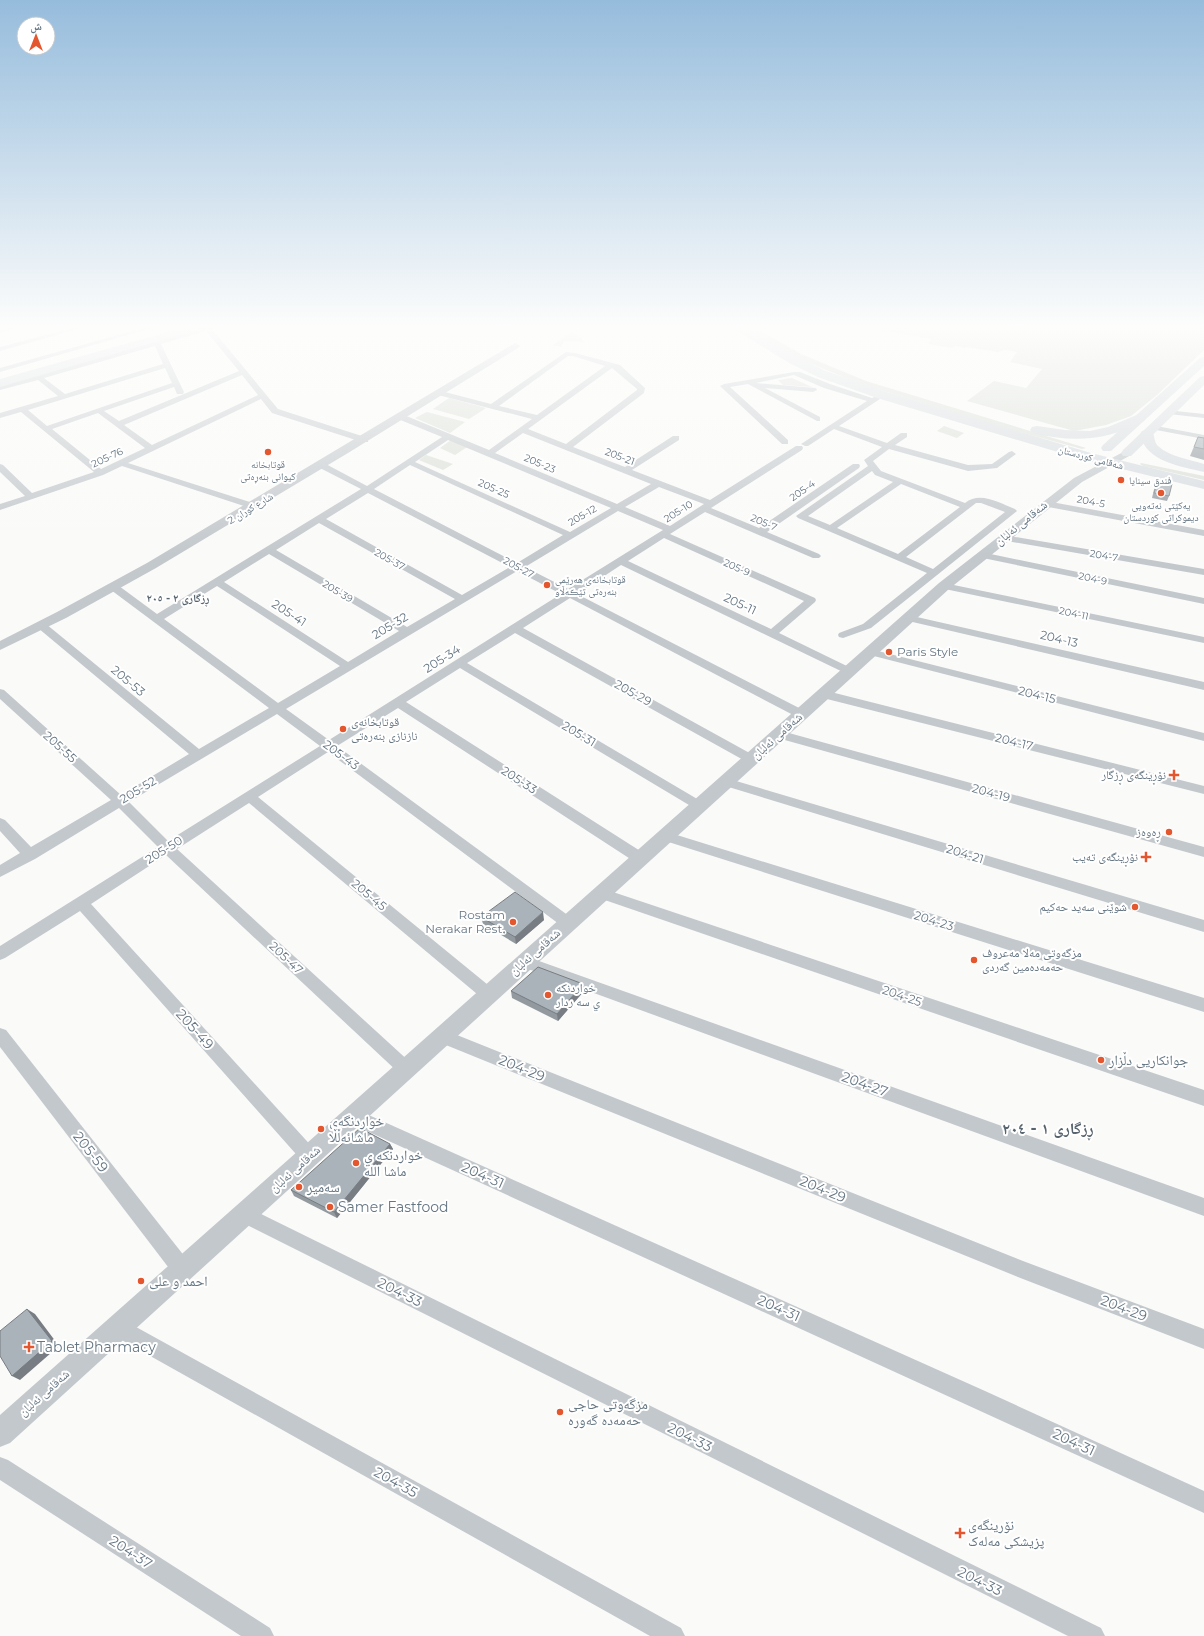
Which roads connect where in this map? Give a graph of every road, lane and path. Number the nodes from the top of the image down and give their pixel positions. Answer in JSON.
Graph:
{"nodes":[{"id":1,"x":45,"y":402,"type":"edge"},
{"id":2,"x":121,"y":402,"type":"edge"},
{"id":3,"x":170,"y":402,"type":"edge"},
{"id":4,"x":248,"y":402,"type":"edge"},
{"id":5,"x":268,"y":402,"type":"edge"},
{"id":6,"x":425,"y":402,"type":"edge"},
{"id":7,"x":478,"y":402,"type":"edge"},
{"id":8,"x":498,"y":402,"type":"edge"},
{"id":9,"x":560,"y":402,"type":"edge"},
{"id":10,"x":627,"y":402,"type":"edge"},
{"id":11,"x":742,"y":402,"type":"edge"},
{"id":12,"x":786,"y":402,"type":"edge"},
{"id":13,"x":871,"y":402,"type":"edge"},
{"id":14,"x":894,"y":402,"type":"edge"},
{"id":15,"x":943,"y":402,"type":"edge"},
{"id":16,"x":1156,"y":402,"type":"edge"},
{"id":17,"x":1179,"y":402,"type":"edge"},
{"id":18,"x":493,"y":406,"type":"junction"},
{"id":19,"x":22,"y":409,"type":"junction"},
{"id":20,"x":98,"y":410,"type":"junction"},
{"id":21,"x":1169,"y":412,"type":"junction"},
{"id":22,"x":0,"y":416,"type":"edge"},
{"id":23,"x":1204,"y":416,"type":"edge"},
{"id":24,"x":401,"y":417,"type":"junction"},
{"id":25,"x":538,"y":418,"type":"junction"},
{"id":26,"x":1139,"y":418,"type":"junction"},
{"id":27,"x":817,"y":419,"type":"dead end"},
{"id":28,"x":119,"y":424,"type":"junction"},
{"id":29,"x":833,"y":426,"type":"junction"},
{"id":30,"x":45,"y":428,"type":"junction"},
{"id":31,"x":522,"y":430,"type":"junction"},
{"id":32,"x":1037,"y":430,"type":"junction"},
{"id":33,"x":1150,"y":430,"type":"junction"},
{"id":34,"x":904,"y":435,"type":"dead end"},
{"id":35,"x":447,"y":437,"type":"junction"},
{"id":36,"x":1204,"y":437,"type":"edge"},
{"id":37,"x":676,"y":438,"type":"dead end"},
{"id":38,"x":365,"y":440,"type":"junction"},
{"id":39,"x":785,"y":442,"type":"dead end"},
{"id":40,"x":888,"y":446,"type":"junction"},
{"id":41,"x":150,"y":448,"type":"junction"},
{"id":42,"x":567,"y":448,"type":"junction"},
{"id":43,"x":1107,"y":448,"type":"junction"},
{"id":44,"x":1127,"y":453,"type":"junction"},
{"id":45,"x":489,"y":454,"type":"junction"},
{"id":46,"x":1012,"y":454,"type":"dead end"},
{"id":47,"x":121,"y":462,"type":"junction"},
{"id":48,"x":409,"y":462,"type":"junction"},
{"id":49,"x":322,"y":465,"type":"junction"},
{"id":50,"x":856,"y":466,"type":"dead end"},
{"id":51,"x":1097,"y":466,"type":"junction"},
{"id":52,"x":0,"y":467,"type":"edge"},
{"id":53,"x":873,"y":467,"type":"junction"},
{"id":54,"x":1204,"y":469,"type":"edge"},
{"id":55,"x":626,"y":470,"type":"junction"},
{"id":56,"x":100,"y":473,"type":"junction"},
{"id":57,"x":1171,"y":477,"type":"junction"},
{"id":58,"x":900,"y":481,"type":"junction"},
{"id":59,"x":658,"y":483,"type":"junction"},
{"id":60,"x":1204,"y":485,"type":"edge"},
{"id":61,"x":368,"y":489,"type":"junction"},
{"id":62,"x":31,"y":497,"type":"junction"},
{"id":63,"x":1046,"y":504,"type":"junction"},
{"id":64,"x":253,"y":506,"type":"junction"},
{"id":65,"x":707,"y":506,"type":"junction"},
{"id":66,"x":966,"y":506,"type":"junction"},
{"id":67,"x":0,"y":507,"type":"edge"},
{"id":68,"x":617,"y":507,"type":"junction"},
{"id":69,"x":319,"y":519,"type":"junction"},
{"id":70,"x":831,"y":528,"type":"junction"},
{"id":71,"x":667,"y":531,"type":"junction"},
{"id":72,"x":760,"y":532,"type":"junction"},
{"id":73,"x":1204,"y":533,"type":"edge"},
{"id":74,"x":570,"y":535,"type":"junction"},
{"id":75,"x":1004,"y":538,"type":"junction"},
{"id":76,"x":269,"y":550,"type":"junction"},
{"id":77,"x":981,"y":555,"type":"junction"},
{"id":78,"x":816,"y":556,"type":"dead end"},
{"id":79,"x":899,"y":558,"type":"junction"},
{"id":80,"x":620,"y":561,"type":"junction"},
{"id":81,"x":516,"y":566,"type":"junction"},
{"id":82,"x":1204,"y":572,"type":"edge"},
{"id":83,"x":939,"y":580,"type":"junction"},
{"id":84,"x":218,"y":582,"type":"junction"},
{"id":85,"x":115,"y":588,"type":"junction"},
{"id":86,"x":569,"y":593,"type":"junction"},
{"id":87,"x":461,"y":598,"type":"junction"},
{"id":88,"x":1204,"y":601,"type":"edge"},
{"id":89,"x":908,"y":618,"type":"junction"},
{"id":90,"x":157,"y":619,"type":"junction"},
{"id":91,"x":42,"y":626,"type":"junction"},
{"id":92,"x":515,"y":628,"type":"junction"},
{"id":93,"x":406,"y":631,"type":"junction"},
{"id":94,"x":772,"y":634,"type":"junction"},
{"id":95,"x":843,"y":635,"type":"dead end"},
{"id":96,"x":1204,"y":640,"type":"edge"},
{"id":97,"x":0,"y":646,"type":"edge"},
{"id":98,"x":870,"y":652,"type":"junction"},
{"id":99,"x":459,"y":663,"type":"junction"},
{"id":100,"x":347,"y":666,"type":"junction"},
{"id":101,"x":849,"y":671,"type":"junction"},
{"id":102,"x":1204,"y":686,"type":"edge"},
{"id":103,"x":0,"y":692,"type":"edge"},
{"id":104,"x":823,"y":694,"type":"junction"},
{"id":105,"x":397,"y":702,"type":"junction"},
{"id":106,"x":277,"y":708,"type":"junction"},
{"id":107,"x":802,"y":714,"type":"junction"},
{"id":108,"x":778,"y":734,"type":"junction"},
{"id":109,"x":1204,"y":736,"type":"edge"},
{"id":110,"x":328,"y":746,"type":"junction"},
{"id":111,"x":198,"y":755,"type":"junction"},
{"id":112,"x":752,"y":759,"type":"junction"},
{"id":113,"x":726,"y":782,"type":"junction"},
{"id":114,"x":1204,"y":790,"type":"edge"},
{"id":115,"x":249,"y":796,"type":"junction"},
{"id":116,"x":120,"y":801,"type":"junction"},
{"id":117,"x":699,"y":806,"type":"junction"},
{"id":118,"x":0,"y":823,"type":"edge"},
{"id":119,"x":664,"y":836,"type":"junction"},
{"id":120,"x":167,"y":848,"type":"junction"},
{"id":121,"x":1204,"y":852,"type":"edge"},
{"id":122,"x":30,"y":854,"type":"junction"},
{"id":123,"x":640,"y":858,"type":"junction"},
{"id":124,"x":0,"y":872,"type":"edge"},
{"id":125,"x":601,"y":893,"type":"junction"},
{"id":126,"x":81,"y":902,"type":"junction"},
{"id":127,"x":568,"y":923,"type":"junction"},
{"id":128,"x":1204,"y":926,"type":"edge"},
{"id":129,"x":0,"y":954,"type":"edge"},
{"id":130,"x":525,"y":962,"type":"junction"},
{"id":131,"x":488,"y":994,"type":"junction"},
{"id":132,"x":1204,"y":1005,"type":"edge"},
{"id":133,"x":0,"y":1035,"type":"edge"},
{"id":134,"x":442,"y":1036,"type":"junction"},
{"id":135,"x":406,"y":1068,"type":"junction"},
{"id":136,"x":1204,"y":1098,"type":"edge"},
{"id":137,"x":353,"y":1116,"type":"junction"},
{"id":138,"x":309,"y":1156,"type":"junction"},
{"id":139,"x":1204,"y":1207,"type":"edge"},
{"id":140,"x":244,"y":1215,"type":"junction"},
{"id":141,"x":182,"y":1269,"type":"junction"},
{"id":142,"x":118,"y":1327,"type":"junction"},
{"id":143,"x":1204,"y":1339,"type":"edge"},
{"id":144,"x":1,"y":1428,"type":"edge"},
{"id":145,"x":0,"y":1468,"type":"edge"},
{"id":146,"x":1204,"y":1502,"type":"edge"},
{"id":147,"x":262,"y":1636,"type":"edge"},
{"id":148,"x":673,"y":1636,"type":"edge"},
{"id":149,"x":1093,"y":1636,"type":"edge"}],
"edges":[{"from":1,"to":19,"type":"street"},
{"from":2,"to":20,"type":"street"},
{"from":3,"to":28,"type":"street"},
{"from":4,"to":41,"type":"street","name":"205-76"},
{"from":5,"to":38,"type":"street"},
{"from":6,"to":24,"type":"street","name":"شارع كوران 2"},
{"from":7,"to":18,"type":"street"},
{"from":8,"to":18,"type":"street"},
{"from":9,"to":25,"type":"street"},
{"from":10,"to":42,"type":"street"},
{"from":11,"to":39,"type":"street"},
{"from":12,"to":27,"type":"street"},
{"from":13,"to":29,"type":"street","name":"205-10"},
{"from":14,"to":51,"type":"highway","name":"شەقامی کوردستان"},
{"from":15,"to":32,"type":"highway","name":"شەقامی کوردستان"},
{"from":16,"to":26,"type":"main road"},
{"from":17,"to":21,"type":"main road"},
{"from":18,"to":25,"type":"street"},
{"from":19,"to":22,"type":"street"},
{"from":19,"to":30,"type":"street"},
{"from":20,"to":28,"type":"street"},
{"from":20,"to":30,"type":"street"},
{"from":21,"to":23,"type":"street"},
{"from":21,"to":33,"type":"main road"},
{"from":24,"to":35,"type":"street","name":"205-23"},
{"from":24,"to":38,"type":"street","name":"شارع كوران 2"},
{"from":25,"to":31,"type":"street"},
{"from":26,"to":32,"type":"highway"},
{"from":26,"to":43,"type":"main road"},
{"from":28,"to":41,"type":"street"},
{"from":29,"to":40,"type":"street"},
{"from":29,"to":65,"type":"street","name":"205-10"},
{"from":30,"to":56,"type":"street"},
{"from":31,"to":42,"type":"street","name":"205-21"},
{"from":31,"to":45,"type":"street"},
{"from":32,"to":43,"type":"highway","name":"شەقامی کوردستان"},
{"from":33,"to":36,"type":"street"},
{"from":33,"to":44,"type":"main road"},
{"from":33,"to":54,"type":"highway"},
{"from":34,"to":40,"type":"street"},
{"from":35,"to":45,"type":"street","name":"205-23"},
{"from":35,"to":48,"type":"street"},
{"from":37,"to":55,"type":"street"},
{"from":38,"to":49,"type":"street","name":"شارع كوران 2"},
{"from":40,"to":46,"type":"street"},
{"from":40,"to":53,"type":"street"},
{"from":41,"to":47,"type":"street","name":"205-76"},
{"from":42,"to":55,"type":"street","name":"205-21"},
{"from":43,"to":44,"type":"highway","name":"شەقامی کوردستان"},
{"from":43,"to":51,"type":"street","name":"شەقامی ئەلبان"},
{"from":44,"to":51,"type":"street","name":"شەقامی ئەلبان"},
{"from":44,"to":54,"type":"highway","name":"شەقامی کوردستان"},
{"from":45,"to":68,"type":"street","name":"205-23"},
{"from":47,"to":56,"type":"street","name":"205-76"},
{"from":47,"to":64,"type":"street"},
{"from":48,"to":61,"type":"street"},
{"from":48,"to":74,"type":"street","name":"205-25"},
{"from":49,"to":61,"type":"street","name":"205-27"},
{"from":49,"to":64,"type":"street","name":"شارع كوران 2"},
{"from":50,"to":72,"type":"street","name":"205-4"},
{"from":51,"to":57,"type":"highway","name":"شەقامی کوردستان"},
{"from":51,"to":57,"type":"highway"},
{"from":51,"to":63,"type":"street","name":"شەقامی ئەلبان"},
{"from":52,"to":62,"type":"street"},
{"from":53,"to":58,"type":"street"},
{"from":53,"to":70,"type":"street","name":"204-11"},
{"from":55,"to":59,"type":"street","name":"205-21"},
{"from":56,"to":62,"type":"street","name":"205-76"},
{"from":57,"to":60,"type":"highway","name":"شەقامی کوردستان"},
{"from":58,"to":66,"type":"street"},
{"from":58,"to":70,"type":"street"},
{"from":59,"to":65,"type":"street","name":"205-21"},
{"from":59,"to":68,"type":"street","name":"205-12"},
{"from":61,"to":69,"type":"street"},
{"from":61,"to":81,"type":"street","name":"205-27"},
{"from":62,"to":67,"type":"street","name":"205-76"},
{"from":63,"to":73,"type":"street","name":"204-5"},
{"from":63,"to":75,"type":"street","name":"شەقامی ئەلبان"},
{"from":64,"to":85,"type":"street","name":"شارع كوران 2"},
{"from":65,"to":71,"type":"street","name":"205-10"},
{"from":65,"to":72,"type":"street","name":"205-7"},
{"from":66,"to":79,"type":"street"},
{"from":66,"to":83,"type":"street"},
{"from":68,"to":71,"type":"street","name":"205-23"},
{"from":68,"to":74,"type":"street","name":"205-12"},
{"from":69,"to":76,"type":"street"},
{"from":69,"to":87,"type":"street","name":"205-37"},
{"from":70,"to":79,"type":"street","name":"204-11"},
{"from":71,"to":80,"type":"street","name":"205-10"},
{"from":71,"to":94,"type":"street","name":"205-9"},
{"from":72,"to":78,"type":"street","name":"205-7"},
{"from":74,"to":81,"type":"street","name":"205-12"},
{"from":75,"to":77,"type":"street","name":"شەقامی ئەلبان"},
{"from":75,"to":82,"type":"street","name":"204-7"},
{"from":76,"to":84,"type":"street"},
{"from":76,"to":93,"type":"street","name":"205-39"},
{"from":77,"to":83,"type":"street","name":"شەقامی ئەلبان"},
{"from":77,"to":88,"type":"street","name":"204-9"},
{"from":79,"to":83,"type":"street","name":"204-11"},
{"from":80,"to":86,"type":"street","name":"205-10"},
{"from":80,"to":94,"type":"street","name":"205-11"},
{"from":81,"to":86,"type":"street","name":"205-27"},
{"from":81,"to":87,"type":"street","name":"205-32"},
{"from":83,"to":89,"type":"street","name":"شەقامی ئەلبان"},
{"from":83,"to":95,"type":"street"},
{"from":83,"to":96,"type":"street","name":"204-11"},
{"from":84,"to":90,"type":"street"},
{"from":84,"to":100,"type":"street","name":"205-41"},
{"from":85,"to":90,"type":"street","name":"205-43"},
{"from":85,"to":91,"type":"street","name":"شارع كوران 2"},
{"from":86,"to":92,"type":"street","name":"205-34"},
{"from":86,"to":107,"type":"street","name":"205-27"},
{"from":87,"to":93,"type":"street","name":"205-32"},
{"from":89,"to":98,"type":"street","name":"شەقامی ئەلبان"},
{"from":89,"to":102,"type":"street","name":"204-13"},
{"from":90,"to":106,"type":"street","name":"205-43"},
{"from":91,"to":97,"type":"street","name":"شارع كوران 2"},
{"from":91,"to":111,"type":"street","name":"205-53"},
{"from":92,"to":99,"type":"street","name":"205-34"},
{"from":92,"to":112,"type":"street","name":"205-29"},
{"from":93,"to":100,"type":"street","name":"205-32"},
{"from":94,"to":101,"type":"street","name":"205-11"},
{"from":98,"to":101,"type":"street","name":"شەقامی ئەلبان"},
{"from":98,"to":109,"type":"street","name":"204-15"},
{"from":99,"to":105,"type":"street","name":"205-34"},
{"from":99,"to":117,"type":"street","name":"205-31"},
{"from":100,"to":106,"type":"street","name":"205-32"},
{"from":101,"to":104,"type":"street","name":"شەقامی ئەلبان"},
{"from":103,"to":116,"type":"street","name":"205-55"},
{"from":104,"to":107,"type":"street","name":"شەقامی ئەلبان"},
{"from":104,"to":114,"type":"street","name":"204-17"},
{"from":105,"to":110,"type":"street","name":"205-34"},
{"from":105,"to":123,"type":"street","name":"205-33"},
{"from":106,"to":110,"type":"street","name":"205-43"},
{"from":106,"to":111,"type":"street","name":"205-52"},
{"from":107,"to":108,"type":"street","name":"شەقامی ئەلبان"},
{"from":108,"to":112,"type":"street","name":"شەقامی ئەلبان"},
{"from":108,"to":121,"type":"street","name":"204-19"},
{"from":110,"to":115,"type":"street","name":"205-50"},
{"from":110,"to":127,"type":"street","name":"205-43"},
{"from":111,"to":116,"type":"street","name":"205-52"},
{"from":112,"to":113,"type":"street","name":"شەقامی ئەلبان"},
{"from":113,"to":117,"type":"street","name":"شەقامی ئەلبان"},
{"from":113,"to":128,"type":"street","name":"204-21"},
{"from":115,"to":120,"type":"street","name":"205-50"},
{"from":115,"to":131,"type":"street","name":"205-45"},
{"from":116,"to":120,"type":"street","name":"205-55"},
{"from":116,"to":122,"type":"street","name":"205-52"},
{"from":117,"to":119,"type":"street","name":"شەقامی ئەلبان"},
{"from":118,"to":122,"type":"street"},
{"from":119,"to":123,"type":"street","name":"شەقامی ئەلبان"},
{"from":119,"to":132,"type":"street","name":"204-23"},
{"from":120,"to":126,"type":"street","name":"205-50"},
{"from":120,"to":135,"type":"street","name":"205-47"},
{"from":122,"to":124,"type":"street","name":"205-52"},
{"from":123,"to":125,"type":"street","name":"شەقامی ئەلبان"},
{"from":125,"to":127,"type":"street","name":"شەقامی ئەلبان"},
{"from":125,"to":136,"type":"street","name":"204-25"},
{"from":126,"to":129,"type":"street","name":"205-50"},
{"from":126,"to":138,"type":"street","name":"205-49"},
{"from":127,"to":130,"type":"street","name":"شەقامی ئەلبان"},
{"from":130,"to":131,"type":"street","name":"شەقامی ئەلبان"},
{"from":130,"to":139,"type":"street","name":"204-27"},
{"from":131,"to":134,"type":"street","name":"شەقامی ئەلبان"},
{"from":133,"to":141,"type":"street","name":"205-59"},
{"from":134,"to":135,"type":"street","name":"شەقامی ئەلبان"},
{"from":134,"to":143,"type":"street","name":"204-29"},
{"from":135,"to":137,"type":"street","name":"شەقامی ئەلبان"},
{"from":137,"to":138,"type":"street","name":"شەقامی ئەلبان"},
{"from":137,"to":146,"type":"street","name":"204-31"},
{"from":138,"to":140,"type":"street","name":"شەقامی ئەلبان"},
{"from":140,"to":141,"type":"street","name":"شەقامی ئەلبان"},
{"from":140,"to":149,"type":"street","name":"204-33"},
{"from":141,"to":142,"type":"street","name":"شەقامی ئەلبان"},
{"from":142,"to":144,"type":"street","name":"شەقامی ئەلبان"},
{"from":142,"to":148,"type":"street","name":"204-35"},
{"from":145,"to":147,"type":"street","name":"204-37"}]}
